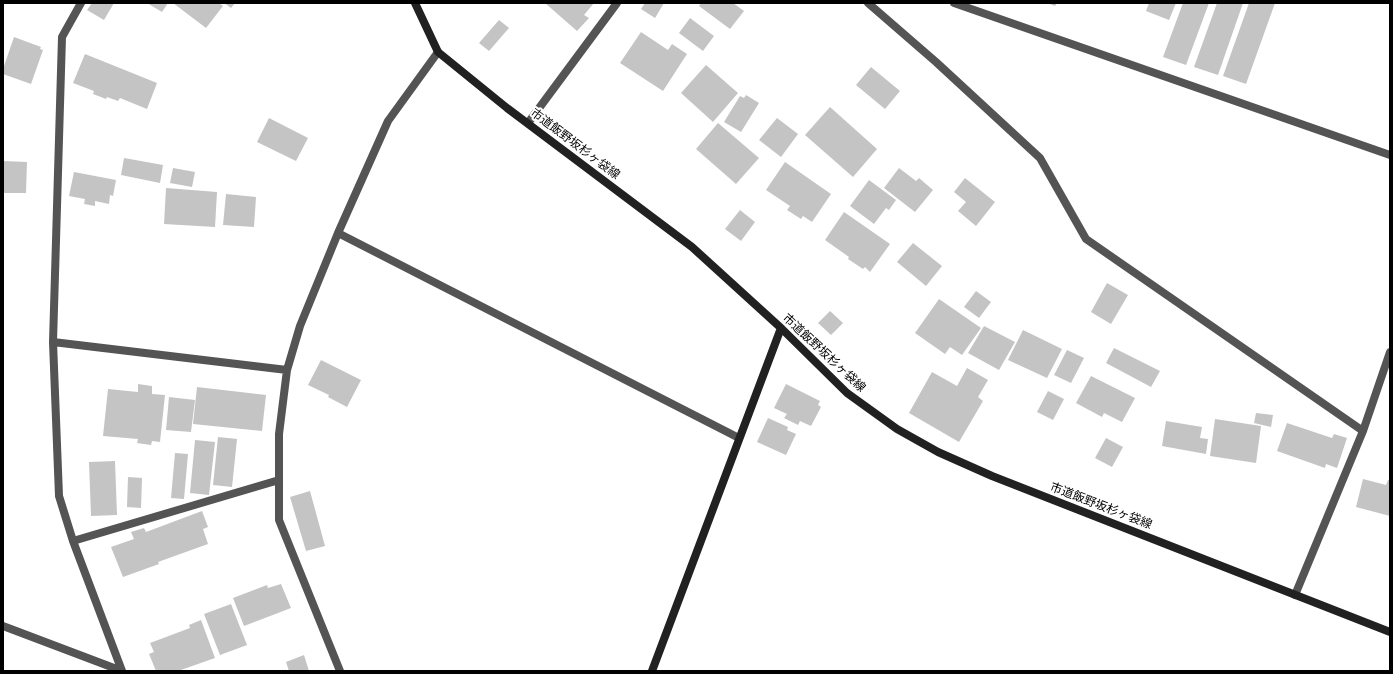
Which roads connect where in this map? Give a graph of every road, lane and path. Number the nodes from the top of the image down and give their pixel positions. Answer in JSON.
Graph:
{"nodes":[{"id":1,"x":81,"y":3,"type":"edge"},
{"id":2,"x":415,"y":3,"type":"edge"},
{"id":3,"x":617,"y":3,"type":"edge"},
{"id":4,"x":868,"y":3,"type":"edge"},
{"id":5,"x":954,"y":3,"type":"edge"},
{"id":6,"x":438,"y":52,"type":"junction"},
{"id":7,"x":528,"y":123,"type":"junction"},
{"id":8,"x":1390,"y":155,"type":"edge"},
{"id":9,"x":338,"y":233,"type":"junction"},
{"id":10,"x":780,"y":328,"type":"junction"},
{"id":11,"x":53,"y":342,"type":"junction"},
{"id":12,"x":1390,"y":352,"type":"edge"},
{"id":13,"x":287,"y":370,"type":"junction"},
{"id":14,"x":1363,"y":431,"type":"junction"},
{"id":15,"x":739,"y":438,"type":"junction"},
{"id":16,"x":279,"y":480,"type":"junction"},
{"id":17,"x":73,"y":541,"type":"junction"},
{"id":18,"x":1295,"y":595,"type":"junction"},
{"id":19,"x":3,"y":626,"type":"edge"},
{"id":20,"x":1390,"y":632,"type":"edge"},
{"id":21,"x":122,"y":671,"type":"edge"},
{"id":22,"x":340,"y":671,"type":"edge"},
{"id":23,"x":652,"y":671,"type":"edge"}],
"edges":[{"from":1,"to":11,"type":"street"},
{"from":2,"to":6,"type":"street","name":"市道飯野坂杉ヶ袋線"},
{"from":3,"to":7,"type":"street"},
{"from":4,"to":14,"type":"street"},
{"from":5,"to":8,"type":"street"},
{"from":6,"to":7,"type":"street","name":"市道飯野坂杉ヶ袋線"},
{"from":6,"to":9,"type":"street"},
{"from":7,"to":10,"type":"street","name":"市道飯野坂杉ヶ袋線"},
{"from":9,"to":13,"type":"street"},
{"from":9,"to":15,"type":"street"},
{"from":10,"to":15,"type":"street"},
{"from":10,"to":18,"type":"street","name":"市道飯野坂杉ヶ袋線"},
{"from":11,"to":13,"type":"street"},
{"from":11,"to":17,"type":"street"},
{"from":12,"to":14,"type":"street"},
{"from":13,"to":16,"type":"street"},
{"from":14,"to":18,"type":"street"},
{"from":15,"to":23,"type":"street"},
{"from":16,"to":17,"type":"street"},
{"from":16,"to":22,"type":"street"},
{"from":17,"to":21,"type":"street"},
{"from":18,"to":20,"type":"street","name":"市道飯野坂杉ヶ袋線"},
{"from":19,"to":21,"type":"street"}]}
